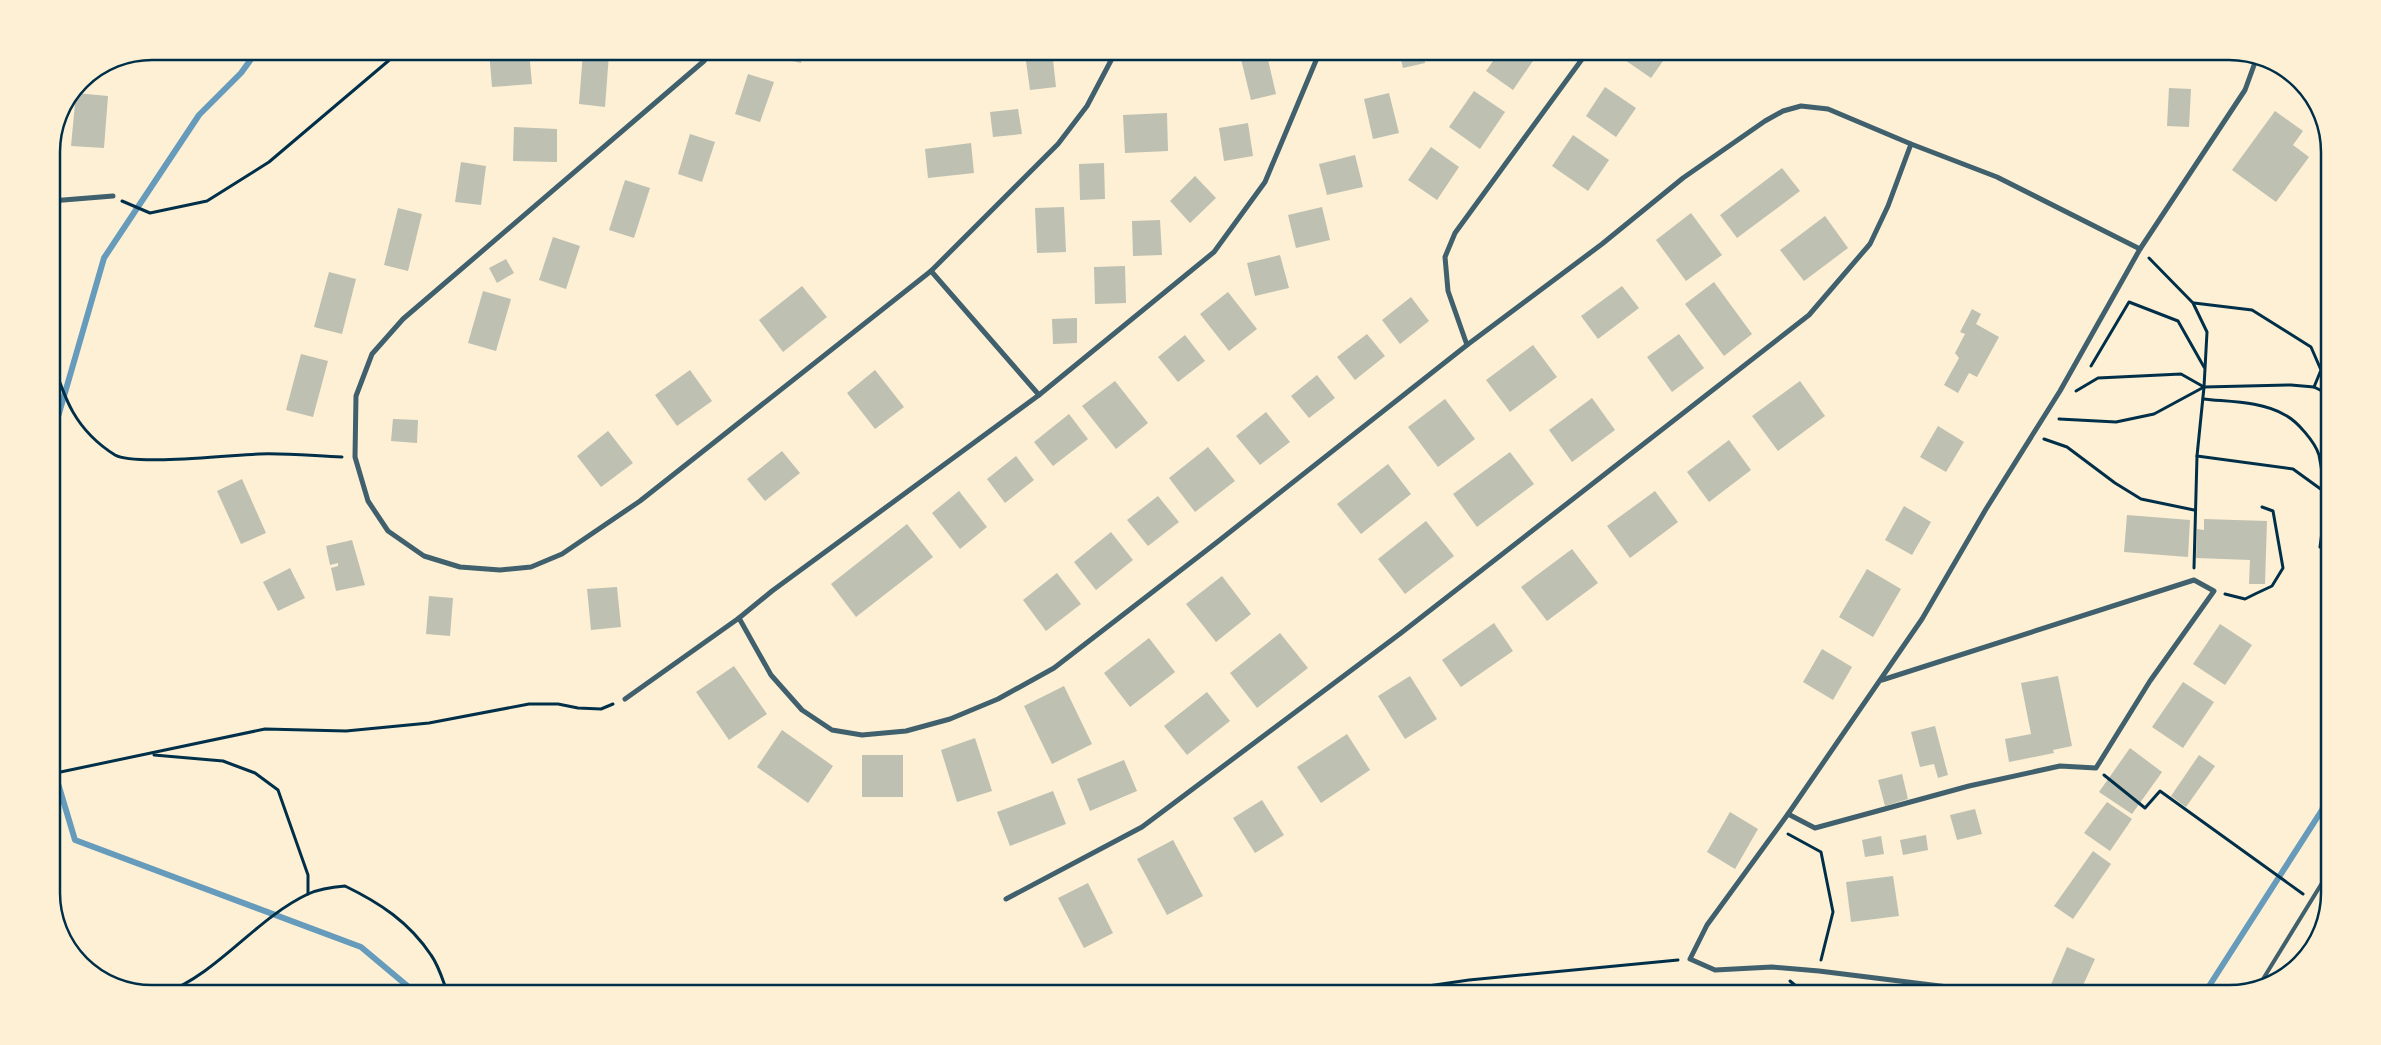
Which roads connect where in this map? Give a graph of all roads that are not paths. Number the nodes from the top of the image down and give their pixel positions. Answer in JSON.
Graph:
{"nodes":[{"id":1,"x":705,"y":60,"type":"edge"},
{"id":2,"x":1111,"y":60,"type":"edge"},
{"id":3,"x":1316,"y":60,"type":"edge"},
{"id":4,"x":1581,"y":60,"type":"edge"},
{"id":5,"x":2254,"y":64,"type":"edge"},
{"id":6,"x":1911,"y":144,"type":"junction"},
{"id":7,"x":113,"y":196,"type":"road end"},
{"id":8,"x":60,"y":200,"type":"edge"},
{"id":9,"x":2140,"y":249,"type":"junction"},
{"id":10,"x":932,"y":271,"type":"junction"},
{"id":11,"x":1467,"y":345,"type":"junction"},
{"id":12,"x":1039,"y":395,"type":"junction"},
{"id":13,"x":739,"y":618,"type":"junction"},
{"id":14,"x":1881,"y":680,"type":"junction"},
{"id":15,"x":625,"y":699,"type":"road end"},
{"id":16,"x":1788,"y":814,"type":"junction"},
{"id":17,"x":2321,"y":885,"type":"edge"},
{"id":18,"x":1006,"y":898,"type":"dead end"},
{"id":19,"x":2264,"y":977,"type":"edge"},
{"id":20,"x":1933,"y":985,"type":"edge"}],
"edges":[{"from":1,"to":10,"type":"street"},
{"from":2,"to":10,"type":"street"},
{"from":3,"to":12,"type":"street"},
{"from":4,"to":11,"type":"street"},
{"from":5,"to":9,"type":"street"},
{"from":6,"to":9,"type":"street"},
{"from":6,"to":11,"type":"street"},
{"from":6,"to":18,"type":"street"},
{"from":7,"to":8,"type":"street"},
{"from":9,"to":14,"type":"street"},
{"from":10,"to":12,"type":"street"},
{"from":11,"to":13,"type":"street"},
{"from":12,"to":13,"type":"street"},
{"from":13,"to":15,"type":"street"},
{"from":14,"to":16,"type":"street"},
{"from":14,"to":16,"type":"street"},
{"from":16,"to":20,"type":"street"},
{"from":17,"to":19,"type":"lane"}]}
